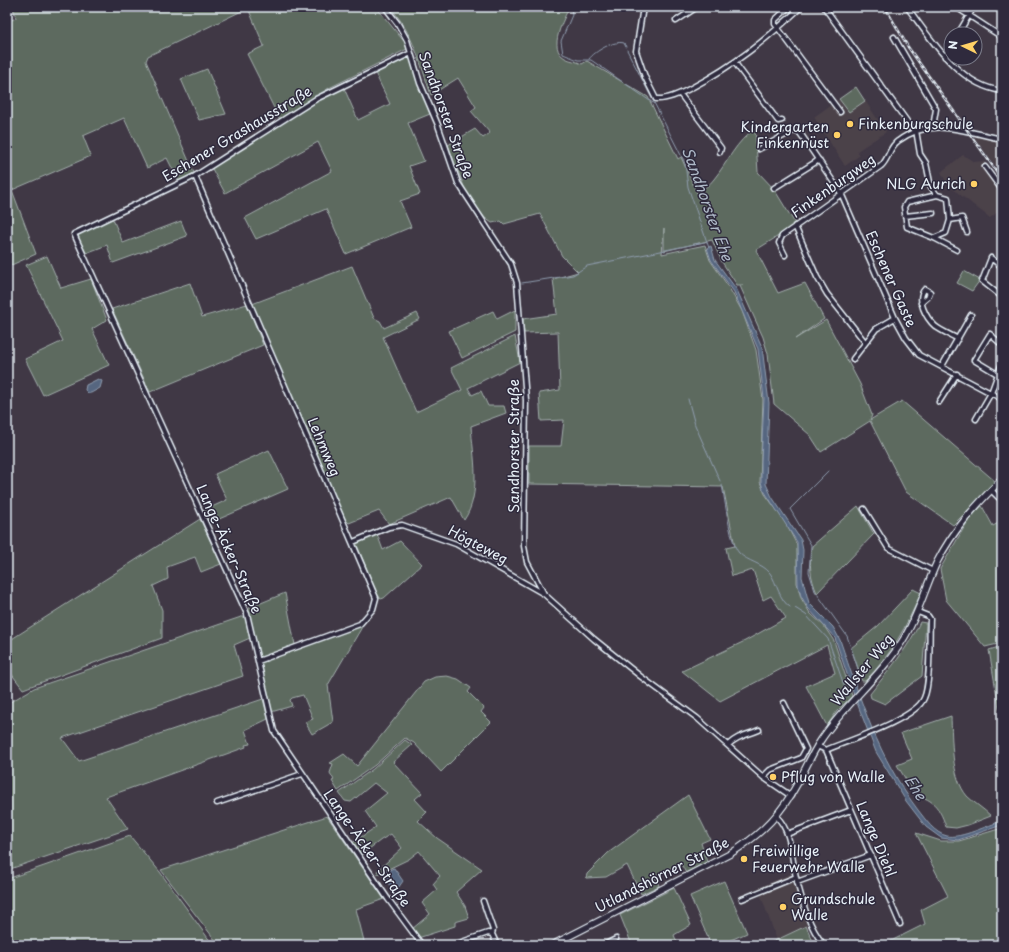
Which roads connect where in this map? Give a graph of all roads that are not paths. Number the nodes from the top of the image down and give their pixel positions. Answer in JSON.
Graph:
{"nodes":[{"id":1,"x":385,"y":7,"type":"edge"},
{"id":2,"x":643,"y":7,"type":"edge"},
{"id":3,"x":697,"y":7,"type":"edge"},
{"id":4,"x":789,"y":7,"type":"edge"},
{"id":5,"x":824,"y":7,"type":"edge"},
{"id":6,"x":907,"y":7,"type":"edge"},
{"id":7,"x":956,"y":7,"type":"edge"},
{"id":8,"x":972,"y":7,"type":"edge"},
{"id":9,"x":798,"y":8,"type":"edge"},
{"id":10,"x":969,"y":15,"type":"junction"},
{"id":11,"x":676,"y":21,"type":"dead end"},
{"id":12,"x":963,"y":26,"type":"edge"},
{"id":13,"x":778,"y":28,"type":"junction"},
{"id":14,"x":894,"y":37,"type":"dead end"},
{"id":15,"x":1002,"y":37,"type":"edge"},
{"id":16,"x":411,"y":53,"type":"junction"},
{"id":17,"x":943,"y":54,"type":"edge"},
{"id":18,"x":735,"y":63,"type":"junction"},
{"id":19,"x":955,"y":66,"type":"edge"},
{"id":20,"x":1002,"y":91,"type":"edge"},
{"id":21,"x":680,"y":94,"type":"junction"},
{"id":22,"x":840,"y":112,"type":"dead end"},
{"id":23,"x":782,"y":120,"type":"dead end"},
{"id":24,"x":933,"y":127,"type":"junction"},
{"id":25,"x":915,"y":130,"type":"junction"},
{"id":26,"x":1002,"y":139,"type":"edge"},
{"id":27,"x":759,"y":149,"type":"dead end"},
{"id":28,"x":720,"y":152,"type":"dead end"},
{"id":29,"x":820,"y":160,"type":"junction"},
{"id":30,"x":985,"y":167,"type":"dead end"},
{"id":31,"x":195,"y":176,"type":"junction"},
{"id":32,"x":774,"y":188,"type":"dead end"},
{"id":33,"x":1002,"y":190,"type":"edge"},
{"id":34,"x":841,"y":193,"type":"junction"},
{"id":35,"x":936,"y":195,"type":"junction"},
{"id":36,"x":933,"y":213,"type":"dead end"},
{"id":37,"x":905,"y":216,"type":"junction"},
{"id":38,"x":950,"y":220,"type":"junction"},
{"id":39,"x":795,"y":226,"type":"junction"},
{"id":40,"x":967,"y":232,"type":"dead end"},
{"id":41,"x":74,"y":234,"type":"joint"},
{"id":42,"x":934,"y":238,"type":"junction"},
{"id":43,"x":957,"y":250,"type":"dead end"},
{"id":44,"x":784,"y":254,"type":"dead end"},
{"id":45,"x":1002,"y":266,"type":"edge"},
{"id":46,"x":1002,"y":297,"type":"edge"},
{"id":47,"x":922,"y":303,"type":"dead end"},
{"id":48,"x":971,"y":315,"type":"dead end"},
{"id":49,"x":895,"y":318,"type":"junction"},
{"id":50,"x":958,"y":339,"type":"junction"},
{"id":51,"x":865,"y":342,"type":"junction"},
{"id":52,"x":1002,"y":345,"type":"edge"},
{"id":53,"x":853,"y":359,"type":"dead end"},
{"id":54,"x":1002,"y":364,"type":"edge"},
{"id":55,"x":942,"y":366,"type":"junction"},
{"id":56,"x":957,"y":374,"type":"junction"},
{"id":57,"x":999,"y":375,"type":"junction"},
{"id":58,"x":991,"y":393,"type":"junction"},
{"id":59,"x":1002,"y":399,"type":"edge"},
{"id":60,"x":939,"y":402,"type":"dead end"},
{"id":61,"x":976,"y":419,"type":"dead end"},
{"id":62,"x":1002,"y":479,"type":"edge"},
{"id":63,"x":991,"y":490,"type":"junction"},
{"id":64,"x":1002,"y":499,"type":"edge"},
{"id":65,"x":864,"y":509,"type":"dead end"},
{"id":66,"x":353,"y":542,"type":"junction"},
{"id":67,"x":934,"y":571,"type":"junction"},
{"id":68,"x":544,"y":594,"type":"junction"},
{"id":69,"x":918,"y":612,"type":"junction"},
{"id":70,"x":258,"y":661,"type":"junction"},
{"id":71,"x":784,"y":703,"type":"dead end"},
{"id":72,"x":759,"y":730,"type":"dead end"},
{"id":73,"x":728,"y":745,"type":"junction"},
{"id":74,"x":818,"y":746,"type":"junction"},
{"id":75,"x":826,"y":750,"type":"junction"},
{"id":76,"x":302,"y":774,"type":"junction"},
{"id":77,"x":763,"y":777,"type":"junction"},
{"id":78,"x":791,"y":796,"type":"junction"},
{"id":79,"x":217,"y":803,"type":"dead end"},
{"id":80,"x":851,"y":810,"type":"junction"},
{"id":81,"x":776,"y":816,"type":"junction"},
{"id":82,"x":787,"y":834,"type":"junction"},
{"id":83,"x":871,"y":855,"type":"junction"},
{"id":84,"x":797,"y":880,"type":"junction"},
{"id":85,"x":742,"y":899,"type":"dead end"},
{"id":86,"x":483,"y":901,"type":"dead end"},
{"id":87,"x":900,"y":924,"type":"dead end"},
{"id":88,"x":492,"y":934,"type":"junction"},
{"id":89,"x":616,"y":939,"type":"dead end"},
{"id":90,"x":422,"y":945,"type":"edge"},
{"id":91,"x":453,"y":945,"type":"edge"},
{"id":92,"x":497,"y":945,"type":"edge"},
{"id":93,"x":552,"y":945,"type":"edge"},
{"id":94,"x":604,"y":945,"type":"edge"},
{"id":95,"x":824,"y":945,"type":"edge"}],
"edges":[{"from":1,"to":16,"type":"street","name":"Sandhorster Straße"},
{"from":2,"to":21,"type":"street"},
{"from":3,"to":11,"type":"street"},
{"from":4,"to":13,"type":"street"},
{"from":5,"to":25,"type":"street"},
{"from":6,"to":17,"type":"street"},
{"from":7,"to":10,"type":"street"},
{"from":8,"to":10,"type":"street"},
{"from":9,"to":13,"type":"street"},
{"from":10,"to":12,"type":"street"},
{"from":10,"to":15,"type":"street"},
{"from":13,"to":18,"type":"street"},
{"from":13,"to":22,"type":"street"},
{"from":14,"to":24,"type":"street"},
{"from":16,"to":31,"type":"street","name":"Eschener Grashausstraße"},
{"from":16,"to":68,"type":"street","name":"Sandhorster Straße"},
{"from":18,"to":21,"type":"street"},
{"from":18,"to":23,"type":"street"},
{"from":19,"to":20,"type":"street"},
{"from":21,"to":28,"type":"street"},
{"from":24,"to":25,"type":"street","name":"Finkenburgweg"},
{"from":24,"to":26,"type":"street","name":"Finkenburgweg"},
{"from":25,"to":34,"type":"street","name":"Finkenburgweg"},
{"from":25,"to":35,"type":"street"},
{"from":27,"to":29,"type":"street","name":"Eschener Gaste"},
{"from":29,"to":32,"type":"street"},
{"from":29,"to":34,"type":"street","name":"Eschener Gaste"},
{"from":30,"to":33,"type":"street"},
{"from":31,"to":41,"type":"street","name":"Eschener Grashausstraße"},
{"from":31,"to":66,"type":"street","name":"Lehmweg"},
{"from":34,"to":39,"type":"street","name":"Finkenburgweg"},
{"from":34,"to":49,"type":"street","name":"Eschener Gaste"},
{"from":35,"to":37,"type":"street"},
{"from":35,"to":38,"type":"street"},
{"from":36,"to":37,"type":"street"},
{"from":37,"to":42,"type":"street"},
{"from":38,"to":40,"type":"street"},
{"from":38,"to":42,"type":"street"},
{"from":39,"to":44,"type":"street","name":"Finkenburgweg"},
{"from":39,"to":51,"type":"street"},
{"from":41,"to":70,"type":"street","name":"Lange-Äcker-Straße"},
{"from":42,"to":43,"type":"street"},
{"from":45,"to":46,"type":"street"},
{"from":47,"to":50,"type":"street"},
{"from":48,"to":50,"type":"street"},
{"from":49,"to":51,"type":"street"},
{"from":49,"to":55,"type":"street","name":"Eschener Gaste"},
{"from":50,"to":55,"type":"street"},
{"from":51,"to":53,"type":"street"},
{"from":52,"to":57,"type":"street"},
{"from":54,"to":57,"type":"street"},
{"from":55,"to":56,"type":"street","name":"Eschener Gaste"},
{"from":56,"to":58,"type":"street","name":"Eschener Gaste"},
{"from":56,"to":60,"type":"street"},
{"from":57,"to":58,"type":"street"},
{"from":58,"to":59,"type":"street","name":"Eschener Gaste"},
{"from":58,"to":61,"type":"street"},
{"from":62,"to":63,"type":"street","name":"Wallster Weg"},
{"from":63,"to":64,"type":"street"},
{"from":63,"to":67,"type":"street","name":"Wallster Weg"},
{"from":65,"to":67,"type":"street"},
{"from":66,"to":68,"type":"street","name":"Högteweg"},
{"from":66,"to":70,"type":"street","name":"Lehmweg"},
{"from":67,"to":69,"type":"street","name":"Wallster Weg"},
{"from":68,"to":73,"type":"street","name":"Sandhorster Straße"},
{"from":69,"to":74,"type":"street","name":"Wallster Weg"},
{"from":69,"to":75,"type":"street"},
{"from":70,"to":76,"type":"street","name":"Lange-Äcker-Straße"},
{"from":71,"to":77,"type":"street"},
{"from":72,"to":73,"type":"street"},
{"from":73,"to":77,"type":"street","name":"Sandhorster Straße"},
{"from":74,"to":75,"type":"street"},
{"from":74,"to":78,"type":"street","name":"Wallster Weg"},
{"from":75,"to":80,"type":"street","name":"Lange Diehl"},
{"from":76,"to":79,"type":"street"},
{"from":76,"to":90,"type":"street","name":"Lange-Äcker-Straße"},
{"from":77,"to":78,"type":"street","name":"Sandhorster Straße"},
{"from":78,"to":81,"type":"street","name":"Wallster Weg"},
{"from":80,"to":82,"type":"street"},
{"from":80,"to":83,"type":"street","name":"Lange Diehl"},
{"from":81,"to":82,"type":"street"},
{"from":81,"to":93,"type":"street","name":"Utlandshörner Straße"},
{"from":82,"to":84,"type":"street"},
{"from":83,"to":84,"type":"street"},
{"from":83,"to":87,"type":"street","name":"Lange Diehl"},
{"from":84,"to":85,"type":"street"},
{"from":84,"to":95,"type":"street"},
{"from":86,"to":88,"type":"street"},
{"from":88,"to":91,"type":"street"},
{"from":88,"to":92,"type":"street"},
{"from":89,"to":94,"type":"street"}]}
